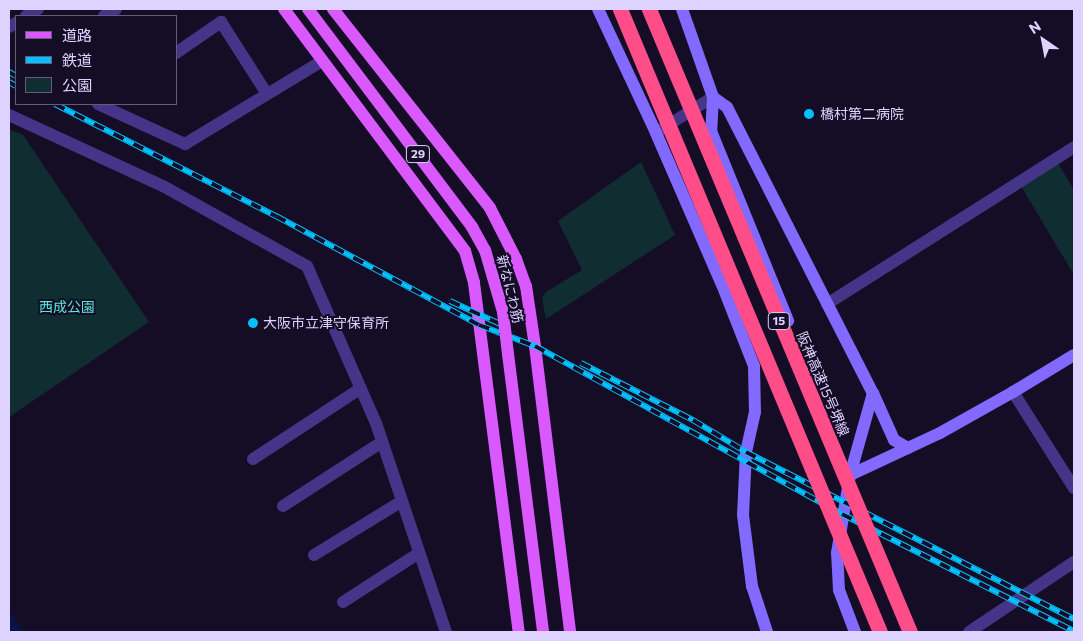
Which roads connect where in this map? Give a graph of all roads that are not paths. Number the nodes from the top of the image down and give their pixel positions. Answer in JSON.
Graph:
{"nodes":[{"id":1,"x":284,"y":9,"type":"edge"},
{"id":2,"x":308,"y":9,"type":"edge"},
{"id":3,"x":333,"y":9,"type":"edge"},
{"id":4,"x":598,"y":9,"type":"edge"},
{"id":5,"x":620,"y":9,"type":"edge"},
{"id":6,"x":650,"y":9,"type":"edge"},
{"id":7,"x":658,"y":9,"type":"edge"},
{"id":8,"x":682,"y":9,"type":"edge"},
{"id":9,"x":178,"y":52,"type":"edge"},
{"id":10,"x":322,"y":60,"type":"junction"},
{"id":11,"x":267,"y":94,"type":"junction"},
{"id":12,"x":713,"y":97,"type":"junction"},
{"id":13,"x":102,"y":105,"type":"edge"},
{"id":14,"x":9,"y":115,"type":"edge"},
{"id":15,"x":656,"y":133,"type":"junction"},
{"id":16,"x":1074,"y":147,"type":"edge"},
{"id":17,"x":739,"y":223,"type":"junction"},
{"id":18,"x":827,"y":304,"type":"junction"},
{"id":19,"x":1074,"y":355,"type":"edge"},
{"id":20,"x":361,"y":388,"type":"junction"},
{"id":21,"x":1013,"y":392,"type":"junction"},
{"id":22,"x":873,"y":393,"type":"junction"},
{"id":23,"x":382,"y":442,"type":"junction"},
{"id":24,"x":908,"y":448,"type":"junction"},
{"id":25,"x":252,"y":458,"type":"dead end"},
{"id":26,"x":850,"y":475,"type":"junction"},
{"id":27,"x":1074,"y":488,"type":"edge"},
{"id":28,"x":402,"y":501,"type":"junction"},
{"id":29,"x":283,"y":506,"type":"dead end"},
{"id":30,"x":419,"y":553,"type":"junction"},
{"id":31,"x":314,"y":555,"type":"dead end"},
{"id":32,"x":1074,"y":562,"type":"edge"},
{"id":33,"x":343,"y":602,"type":"dead end"},
{"id":34,"x":446,"y":632,"type":"edge"},
{"id":35,"x":519,"y":632,"type":"edge"},
{"id":36,"x":543,"y":632,"type":"edge"},
{"id":37,"x":570,"y":632,"type":"edge"},
{"id":38,"x":767,"y":632,"type":"edge"},
{"id":39,"x":855,"y":632,"type":"edge"},
{"id":40,"x":880,"y":632,"type":"edge"},
{"id":41,"x":910,"y":632,"type":"edge"},
{"id":42,"x":969,"y":632,"type":"edge"}],
"edges":[{"from":1,"to":10,"type":"main road"},
{"from":2,"to":36,"type":"main road","name":"新なにわ筋","number":"29","bridge":true},
{"from":3,"to":37,"type":"main road"},
{"from":4,"to":15,"type":"street"},
{"from":5,"to":40,"type":"highway","number":"15","bridge":true},
{"from":6,"to":17,"type":"highway","name":"阪神高速15号堺線","number":"15","bridge":true},
{"from":7,"to":17,"type":"highway","number":"15","bridge":true},
{"from":8,"to":12,"type":"street"},
{"from":9,"to":11,"type":"street"},
{"from":10,"to":11,"type":"street"},
{"from":10,"to":35,"type":"main road"},
{"from":11,"to":13,"type":"street"},
{"from":12,"to":15,"type":"street"},
{"from":12,"to":18,"type":"street"},
{"from":12,"to":26,"type":"street"},
{"from":14,"to":20,"type":"street"},
{"from":15,"to":38,"type":"street"},
{"from":16,"to":18,"type":"street"},
{"from":17,"to":41,"type":"highway","name":"阪神高速15号堺線","number":"15","bridge":true},
{"from":18,"to":22,"type":"street"},
{"from":19,"to":21,"type":"street"},
{"from":20,"to":23,"type":"street"},
{"from":20,"to":25,"type":"street"},
{"from":21,"to":24,"type":"street"},
{"from":21,"to":27,"type":"street"},
{"from":22,"to":24,"type":"street"},
{"from":22,"to":26,"type":"street"},
{"from":23,"to":28,"type":"street"},
{"from":23,"to":29,"type":"street"},
{"from":24,"to":26,"type":"street"},
{"from":26,"to":39,"type":"street"},
{"from":28,"to":30,"type":"street"},
{"from":28,"to":31,"type":"street"},
{"from":30,"to":33,"type":"street"},
{"from":30,"to":34,"type":"street"},
{"from":32,"to":42,"type":"street"}]}
